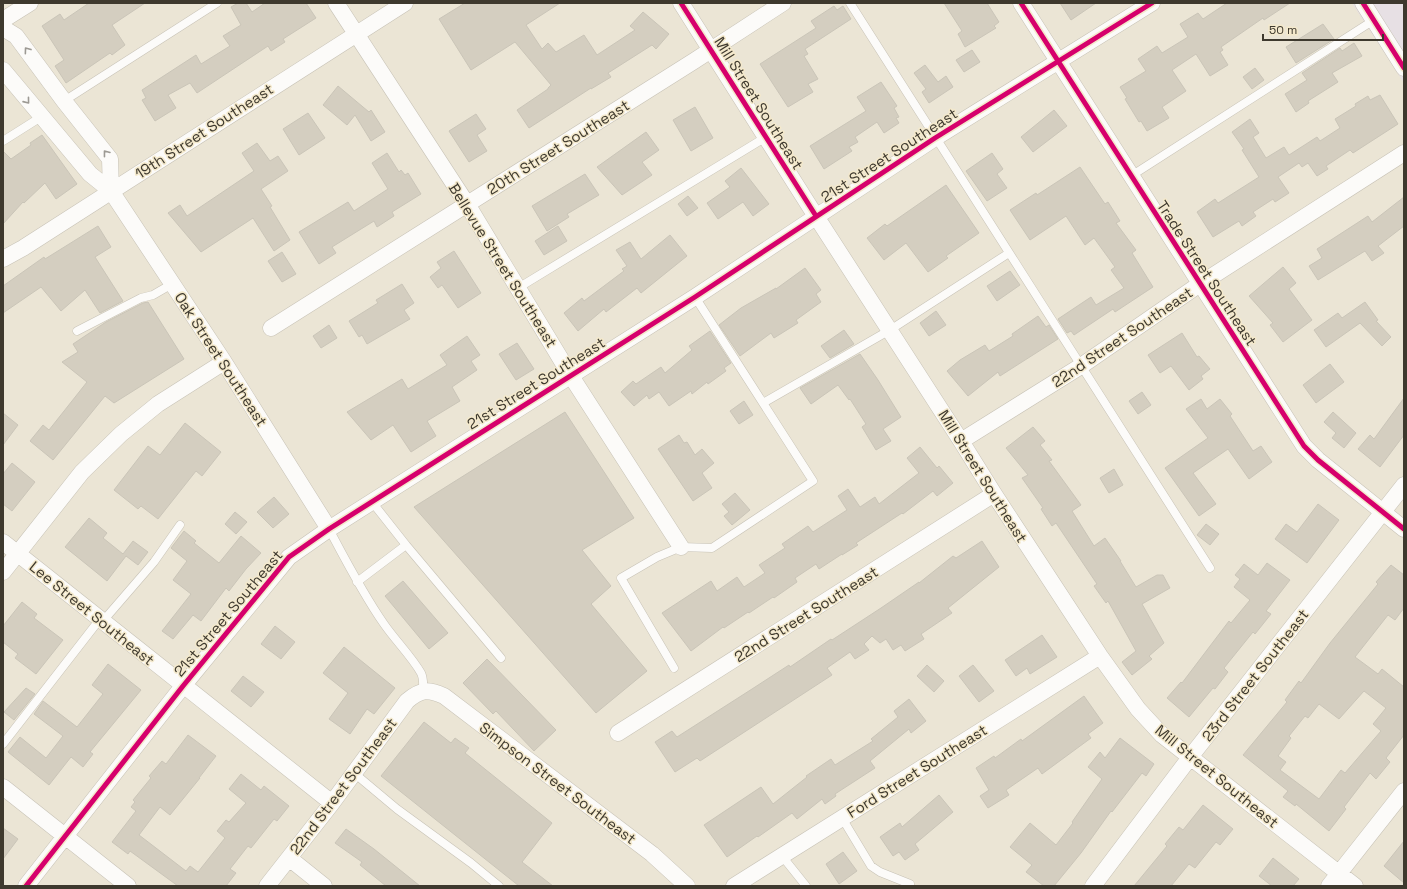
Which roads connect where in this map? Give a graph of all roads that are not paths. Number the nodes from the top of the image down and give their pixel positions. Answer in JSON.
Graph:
{"nodes":[{"id":1,"x":30,"y":3,"type":"edge"},
{"id":2,"x":217,"y":3,"type":"edge"},
{"id":3,"x":336,"y":3,"type":"edge"},
{"id":4,"x":405,"y":3,"type":"edge"},
{"id":5,"x":681,"y":3,"type":"edge"},
{"id":6,"x":783,"y":3,"type":"edge"},
{"id":7,"x":850,"y":3,"type":"edge"},
{"id":8,"x":1020,"y":3,"type":"edge"},
{"id":9,"x":1152,"y":3,"type":"edge"},
{"id":10,"x":1363,"y":3,"type":"edge"},
{"id":11,"x":3,"y":20,"type":"edge"},
{"id":12,"x":1374,"y":20,"type":"junction"},
{"id":13,"x":3,"y":28,"type":"edge"},
{"id":14,"x":356,"y":34,"type":"junction"},
{"id":15,"x":711,"y":50,"type":"junction"},
{"id":16,"x":1058,"y":62,"type":"junction"},
{"id":17,"x":1404,"y":68,"type":"edge"},
{"id":18,"x":3,"y":70,"type":"edge"},
{"id":19,"x":64,"y":101,"type":"junction"},
{"id":20,"x":41,"y":117,"type":"junction"},
{"id":21,"x":766,"y":137,"type":"junction"},
{"id":22,"x":935,"y":138,"type":"junction"},
{"id":23,"x":3,"y":141,"type":"edge"},
{"id":24,"x":1404,"y":153,"type":"edge"},
{"id":25,"x":1131,"y":176,"type":"junction"},
{"id":26,"x":111,"y":191,"type":"junction"},
{"id":27,"x":467,"y":204,"type":"junction"},
{"id":28,"x":816,"y":216,"type":"junction"},
{"id":29,"x":1009,"y":253,"type":"junction"},
{"id":30,"x":3,"y":259,"type":"edge"},
{"id":31,"x":172,"y":284,"type":"junction"},
{"id":32,"x":1200,"y":284,"type":"junction"},
{"id":33,"x":518,"y":288,"type":"junction"},
{"id":34,"x":695,"y":297,"type":"junction"},
{"id":35,"x":271,"y":328,"type":"dead end"},
{"id":36,"x":890,"y":330,"type":"junction"},
{"id":37,"x":77,"y":331,"type":"dead end"},
{"id":38,"x":224,"y":362,"type":"junction"},
{"id":39,"x":1081,"y":366,"type":"junction"},
{"id":40,"x":571,"y":376,"type":"junction"},
{"id":41,"x":763,"y":403,"type":"junction"},
{"id":42,"x":961,"y":441,"type":"junction"},
{"id":43,"x":1404,"y":485,"type":"edge"},
{"id":44,"x":994,"y":494,"type":"junction"},
{"id":45,"x":372,"y":502,"type":"junction"},
{"id":46,"x":1383,"y":512,"type":"junction"},
{"id":47,"x":180,"y":525,"type":"dead end"},
{"id":48,"x":329,"y":529,"type":"junction"},
{"id":49,"x":1404,"y":529,"type":"edge"},
{"id":50,"x":3,"y":542,"type":"edge"},
{"id":51,"x":406,"y":545,"type":"junction"},
{"id":52,"x":681,"y":548,"type":"junction"},
{"id":53,"x":18,"y":554,"type":"junction"},
{"id":54,"x":1210,"y":568,"type":"dead end"},
{"id":55,"x":3,"y":572,"type":"edge"},
{"id":56,"x":357,"y":582,"type":"junction"},
{"id":57,"x":101,"y":620,"type":"junction"},
{"id":58,"x":1100,"y":656,"type":"junction"},
{"id":59,"x":501,"y":658,"type":"dead end"},
{"id":60,"x":674,"y":668,"type":"dead end"},
{"id":61,"x":183,"y":686,"type":"junction"},
{"id":62,"x":423,"y":691,"type":"junction"},
{"id":63,"x":618,"y":733,"type":"dead end"},
{"id":64,"x":3,"y":744,"type":"edge"},
{"id":65,"x":1191,"y":756,"type":"junction"},
{"id":66,"x":354,"y":773,"type":"junction"},
{"id":67,"x":3,"y":786,"type":"edge"},
{"id":68,"x":1404,"y":791,"type":"edge"},
{"id":69,"x":332,"y":803,"type":"junction"},
{"id":70,"x":842,"y":818,"type":"junction"},
{"id":71,"x":65,"y":836,"type":"junction"},
{"id":72,"x":782,"y":856,"type":"junction"},
{"id":73,"x":289,"y":858,"type":"junction"},
{"id":74,"x":1334,"y":880,"type":"edge"},
{"id":75,"x":910,"y":884,"type":"dead end"},
{"id":76,"x":26,"y":886,"type":"edge"},
{"id":77,"x":128,"y":886,"type":"edge"},
{"id":78,"x":267,"y":886,"type":"edge"},
{"id":79,"x":324,"y":886,"type":"edge"},
{"id":80,"x":499,"y":886,"type":"edge"},
{"id":81,"x":687,"y":886,"type":"edge"},
{"id":82,"x":734,"y":886,"type":"edge"},
{"id":83,"x":806,"y":886,"type":"edge"},
{"id":84,"x":1093,"y":886,"type":"edge"},
{"id":85,"x":1355,"y":886,"type":"edge"}],
"edges":[{"from":1,"to":11,"type":"street"},
{"from":2,"to":19,"type":"lane"},
{"from":3,"to":14,"type":"street","name":"Bellevue Street Southeast"},
{"from":4,"to":14,"type":"street","name":"19th Street Southeast"},
{"from":5,"to":15,"type":"street","name":"Mill Street Southeast"},
{"from":6,"to":15,"type":"street","name":"20th Street Southeast"},
{"from":7,"to":22,"type":"lane"},
{"from":8,"to":16,"type":"street","name":"Trade Street Southeast"},
{"from":9,"to":16,"type":"street","name":"21st Street Southeast"},
{"from":10,"to":12,"type":"street"},
{"from":12,"to":17,"type":"street"},
{"from":12,"to":25,"type":"lane"},
{"from":19,"to":13,"type":"street","one_way":true},
{"from":14,"to":26,"type":"street","name":"19th Street Southeast"},
{"from":14,"to":27,"type":"street","name":"Bellevue Street Southeast"},
{"from":15,"to":21,"type":"street","name":"Mill Street Southeast"},
{"from":15,"to":27,"type":"street","name":"20th Street Southeast"},
{"from":16,"to":22,"type":"street","name":"21st Street Southeast"},
{"from":16,"to":25,"type":"street","name":"Trade Street Southeast"},
{"from":18,"to":20,"type":"street","name":"Oak Street Southeast","one_way":true},
{"from":26,"to":19,"type":"street","one_way":true},
{"from":20,"to":23,"type":"lane"},
{"from":20,"to":26,"type":"street","name":"Oak Street Southeast"},
{"from":21,"to":28,"type":"street","name":"Mill Street Southeast"},
{"from":21,"to":33,"type":"lane"},
{"from":22,"to":28,"type":"street","name":"21st Street Southeast"},
{"from":22,"to":29,"type":"lane"},
{"from":24,"to":32,"type":"street","name":"22nd Street Southeast"},
{"from":25,"to":32,"type":"street","name":"Trade Street Southeast"},
{"from":26,"to":30,"type":"street","name":"19th Street Southeast"},
{"from":26,"to":31,"type":"street","name":"Oak Street Southeast"},
{"from":27,"to":33,"type":"street","name":"Bellevue Street Southeast"},
{"from":27,"to":35,"type":"street","name":"20th Street Southeast"},
{"from":28,"to":34,"type":"street","name":"21st Street Southeast"},
{"from":28,"to":36,"type":"street","name":"Mill Street Southeast"},
{"from":29,"to":36,"type":"lane"},
{"from":29,"to":39,"type":"lane"},
{"from":31,"to":37,"type":"lane"},
{"from":31,"to":38,"type":"street","name":"Oak Street Southeast"},
{"from":32,"to":39,"type":"street","name":"22nd Street Southeast"},
{"from":32,"to":46,"type":"street","name":"Trade Street Southeast"},
{"from":33,"to":40,"type":"street","name":"Bellevue Street Southeast"},
{"from":34,"to":40,"type":"street","name":"21st Street Southeast"},
{"from":34,"to":41,"type":"lane"},
{"from":36,"to":41,"type":"lane"},
{"from":36,"to":42,"type":"street","name":"Mill Street Southeast"},
{"from":38,"to":48,"type":"street","name":"Oak Street Southeast"},
{"from":38,"to":53,"type":"street"},
{"from":39,"to":42,"type":"street","name":"22nd Street Southeast"},
{"from":39,"to":54,"type":"lane"},
{"from":40,"to":45,"type":"street","name":"21st Street Southeast"},
{"from":40,"to":52,"type":"street","name":"Bellevue Street Southeast"},
{"from":41,"to":52,"type":"lane"},
{"from":42,"to":44,"type":"street","name":"Mill Street Southeast"},
{"from":43,"to":46,"type":"street","name":"23rd Street Southeast"},
{"from":44,"to":58,"type":"street","name":"Mill Street Southeast"},
{"from":44,"to":63,"type":"street","name":"22nd Street Southeast"},
{"from":45,"to":48,"type":"street","name":"21st Street Southeast"},
{"from":45,"to":51,"type":"lane"},
{"from":46,"to":49,"type":"street","name":"Trade Street Southeast"},
{"from":46,"to":65,"type":"street","name":"23rd Street Southeast"},
{"from":47,"to":57,"type":"lane"},
{"from":48,"to":56,"type":"lane"},
{"from":48,"to":61,"type":"street","name":"21st Street Southeast"},
{"from":50,"to":53,"type":"street","name":"Lee Street Southeast"},
{"from":51,"to":56,"type":"lane"},
{"from":51,"to":59,"type":"lane"},
{"from":52,"to":60,"type":"lane"},
{"from":53,"to":55,"type":"street"},
{"from":53,"to":57,"type":"street","name":"Lee Street Southeast"},
{"from":56,"to":62,"type":"lane"},
{"from":57,"to":61,"type":"street","name":"Lee Street Southeast"},
{"from":57,"to":64,"type":"lane"},
{"from":58,"to":65,"type":"street","name":"Mill Street Southeast"},
{"from":58,"to":70,"type":"street","name":"Ford Street Southeast"},
{"from":61,"to":69,"type":"street","name":"Lee Street Southeast"},
{"from":61,"to":71,"type":"street","name":"21st Street Southeast"},
{"from":62,"to":66,"type":"street","name":"22nd Street Southeast"},
{"from":62,"to":81,"type":"street","name":"Simpson Street Southeast"},
{"from":65,"to":74,"type":"street","name":"Mill Street Southeast"},
{"from":65,"to":84,"type":"street","name":"23rd Street Southeast"},
{"from":66,"to":69,"type":"street","name":"22nd Street Southeast"},
{"from":66,"to":80,"type":"lane"},
{"from":67,"to":71,"type":"street"},
{"from":68,"to":74,"type":"street"},
{"from":69,"to":73,"type":"street","name":"22nd Street Southeast"},
{"from":70,"to":72,"type":"street","name":"Ford Street Southeast"},
{"from":70,"to":75,"type":"lane"},
{"from":71,"to":76,"type":"street","name":"21st Street Southeast"},
{"from":71,"to":77,"type":"street"},
{"from":72,"to":82,"type":"street","name":"Ford Street Southeast"},
{"from":72,"to":83,"type":"lane"},
{"from":73,"to":78,"type":"street","name":"22nd Street Southeast"},
{"from":73,"to":79,"type":"street"},
{"from":74,"to":85,"type":"street","name":"Mill Street Southeast"}]}
